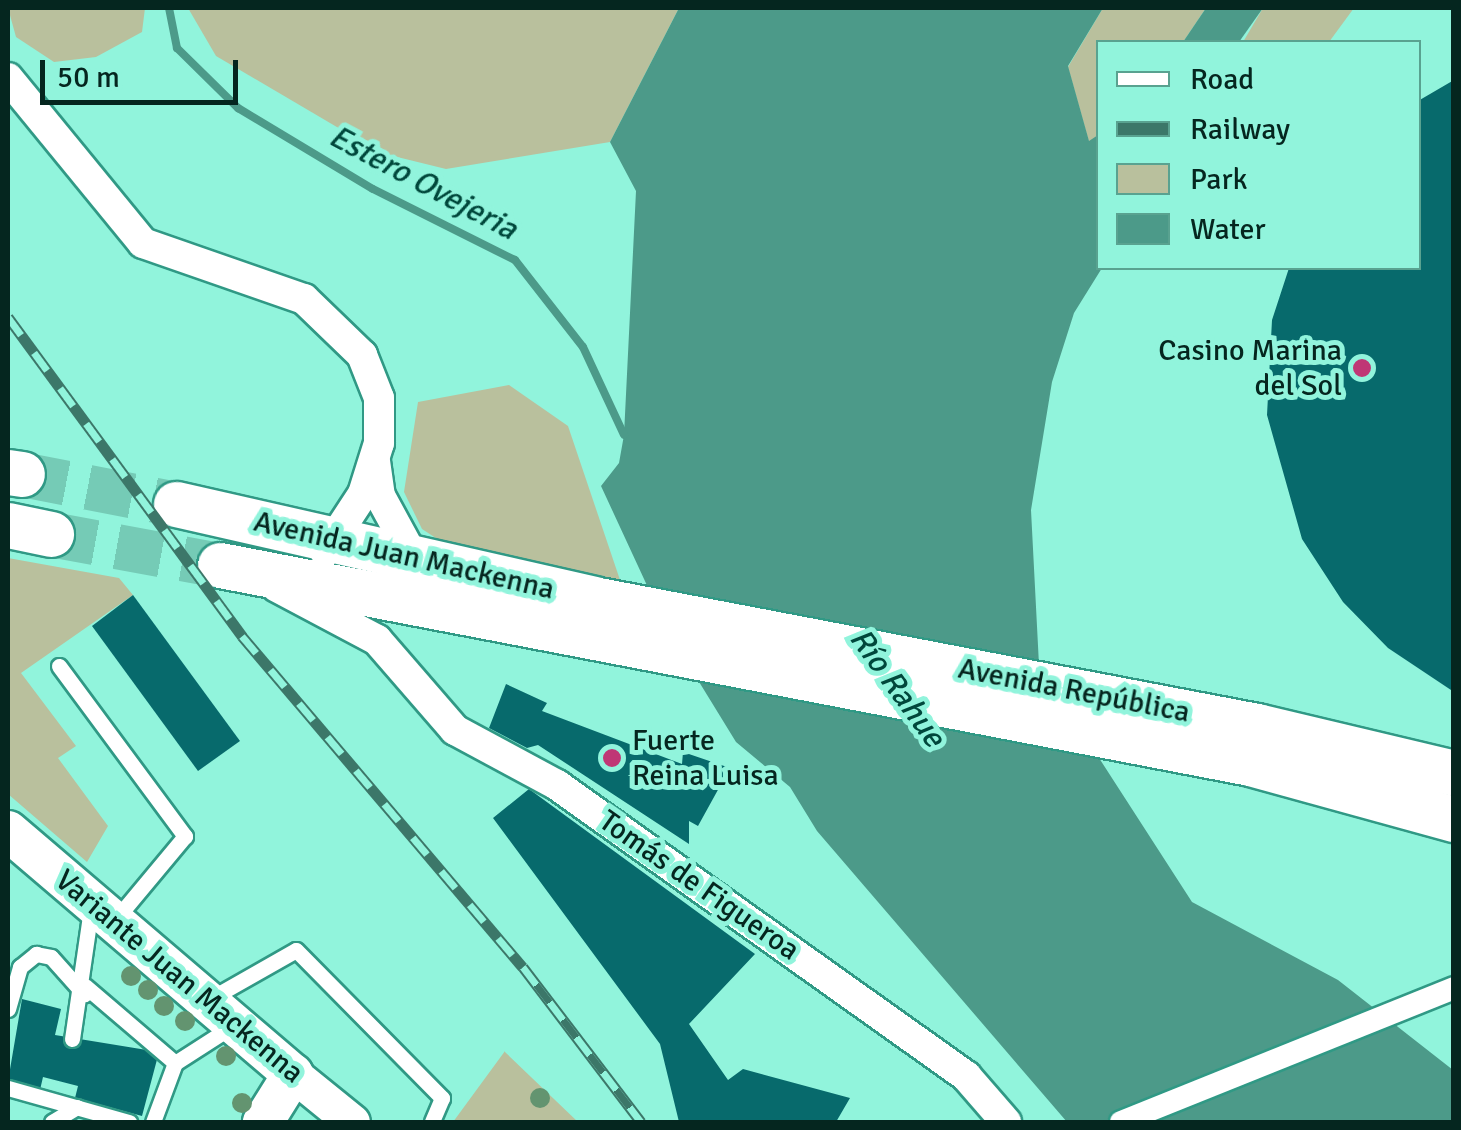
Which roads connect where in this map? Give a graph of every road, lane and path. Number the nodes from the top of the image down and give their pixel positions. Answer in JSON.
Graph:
{"nodes":[{"id":1,"x":8,"y":78,"type":"edge"},
{"id":2,"x":375,"y":461,"type":"junction"},
{"id":3,"x":176,"y":504,"type":"tunnel mouth"},
{"id":4,"x":8,"y":525,"type":"edge"},
{"id":5,"x":279,"y":528,"type":"junction"},
{"id":6,"x":52,"y":534,"type":"tunnel mouth"},
{"id":7,"x":335,"y":540,"type":"junction"},
{"id":8,"x":419,"y":560,"type":"junction"},
{"id":9,"x":229,"y":567,"type":"junction"},
{"id":10,"x":383,"y":596,"type":"junction"},
{"id":11,"x":633,"y":606,"type":"joint"},
{"id":12,"x":656,"y":649,"type":"joint"},
{"id":13,"x":392,"y":654,"type":"junction"},
{"id":14,"x":60,"y":666,"type":"dead end"},
{"id":15,"x":1454,"y":773,"type":"edge"},
{"id":16,"x":1454,"y":818,"type":"edge"},
{"id":17,"x":8,"y":831,"type":"edge"},
{"id":18,"x":103,"y":913,"type":"junction"},
{"id":19,"x":1454,"y":988,"type":"edge"},
{"id":20,"x":85,"y":990,"type":"junction"},
{"id":21,"x":8,"y":1009,"type":"edge"},
{"id":22,"x":220,"y":1013,"type":"junction"},
{"id":23,"x":72,"y":1040,"type":"dead end"},
{"id":24,"x":175,"y":1063,"type":"junction"},
{"id":25,"x":293,"y":1074,"type":"junction"},
{"id":26,"x":61,"y":1082,"type":"dead end"},
{"id":27,"x":8,"y":1088,"type":"edge"},
{"id":28,"x":56,"y":1101,"type":"junction"},
{"id":29,"x":77,"y":1107,"type":"junction"},
{"id":30,"x":121,"y":1117,"type":"edge"},
{"id":31,"x":52,"y":1122,"type":"edge"},
{"id":32,"x":153,"y":1122,"type":"edge"},
{"id":33,"x":263,"y":1122,"type":"edge"},
{"id":34,"x":352,"y":1122,"type":"edge"},
{"id":35,"x":432,"y":1122,"type":"edge"},
{"id":36,"x":1006,"y":1122,"type":"edge"},
{"id":37,"x":1120,"y":1122,"type":"edge"}],
"edges":[{"from":1,"to":2,"type":"street"},
{"from":2,"to":5,"type":"street"},
{"from":2,"to":7,"type":"street"},
{"from":2,"to":8,"type":"street"},
{"from":3,"to":5,"type":"main road","name":"Avenida Juan Mackenna"},
{"from":4,"to":6,"type":"main road"},
{"from":5,"to":7,"type":"main road","name":"Avenida Juan Mackenna"},
{"from":7,"to":8,"type":"main road","name":"Avenida Juan Mackenna"},
{"from":7,"to":9,"type":"street"},
{"from":8,"to":10,"type":"street"},
{"from":8,"to":11,"type":"main road","name":"Avenida Juan Mackenna"},
{"from":9,"to":10,"type":"main road","name":"Avenida Juan Mackenna"},
{"from":9,"to":13,"type":"street","name":"Tomás de Figueroa"},
{"from":10,"to":12,"type":"main road","name":"Avenida Juan Mackenna"},
{"from":10,"to":13,"type":"street"},
{"from":11,"to":15,"type":"main road","name":"Avenida República"},
{"from":12,"to":16,"type":"main road","name":"Avenida República"},
{"from":13,"to":36,"type":"street","name":"Tomás de Figueroa"},
{"from":14,"to":18,"type":"lane"},
{"from":17,"to":18,"type":"main road","name":"Variante Juan Mackenna"},
{"from":18,"to":20,"type":"lane"},
{"from":18,"to":22,"type":"main road","name":"Variante Juan Mackenna"},
{"from":19,"to":37,"type":"street"},
{"from":20,"to":21,"type":"lane"},
{"from":20,"to":23,"type":"lane"},
{"from":20,"to":24,"type":"lane"},
{"from":22,"to":24,"type":"lane"},
{"from":22,"to":25,"type":"main road","name":"Variante Juan Mackenna"},
{"from":22,"to":35,"type":"lane"},
{"from":24,"to":32,"type":"lane"},
{"from":25,"to":33,"type":"main road"},
{"from":25,"to":34,"type":"street","name":"Variante Juan Mackenna"},
{"from":26,"to":28,"type":"lane"},
{"from":27,"to":28,"type":"lane"},
{"from":28,"to":29,"type":"lane"},
{"from":29,"to":30,"type":"lane"},
{"from":29,"to":31,"type":"lane"}]}
